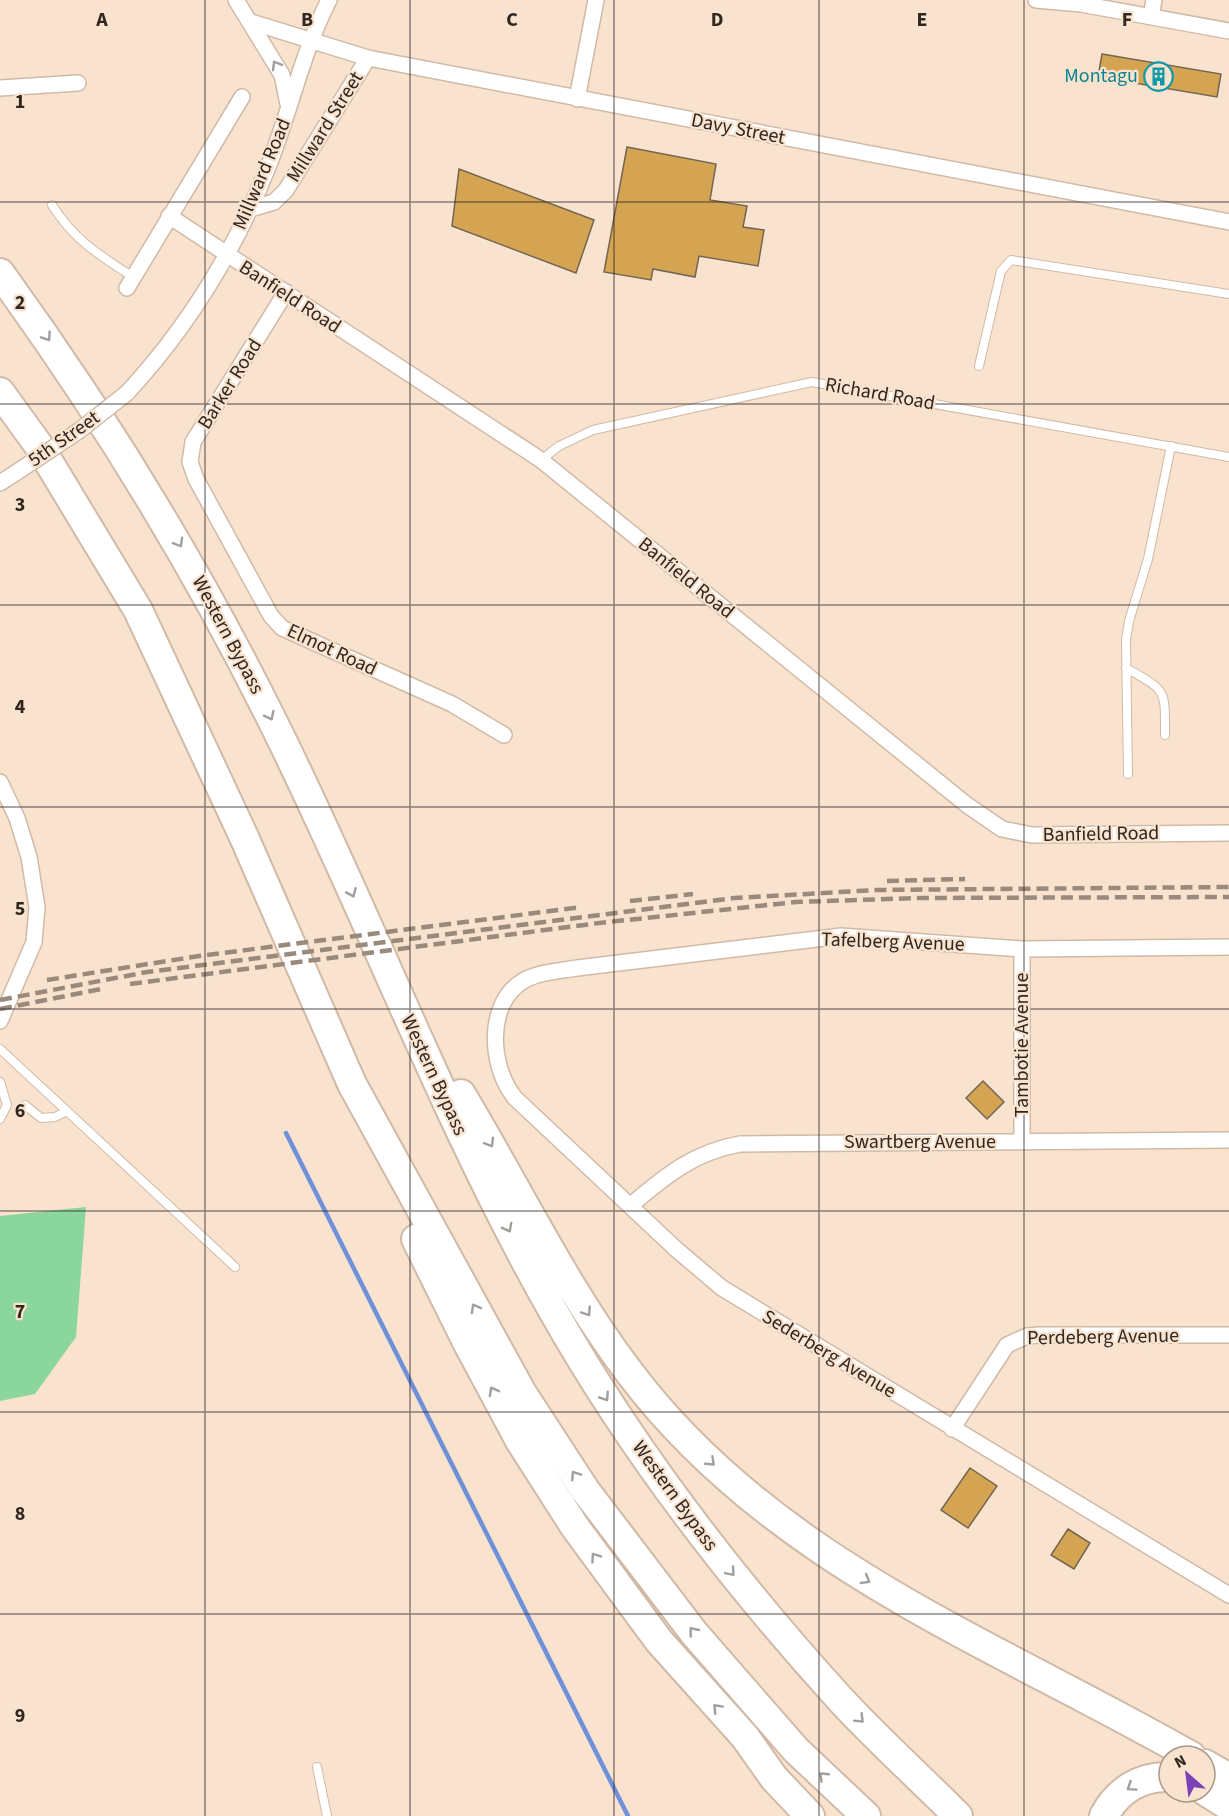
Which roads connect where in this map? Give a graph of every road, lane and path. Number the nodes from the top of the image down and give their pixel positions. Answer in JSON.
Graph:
{"nodes":[{"id":1,"x":236,"y":0,"type":"edge"},
{"id":2,"x":329,"y":0,"type":"edge"},
{"id":3,"x":597,"y":0,"type":"edge"},
{"id":4,"x":1036,"y":0,"type":"edge"},
{"id":5,"x":1154,"y":0,"type":"edge"},
{"id":6,"x":1151,"y":16,"type":"junction"},
{"id":7,"x":251,"y":22,"type":"junction"},
{"id":8,"x":1229,"y":31,"type":"edge"},
{"id":9,"x":310,"y":41,"type":"junction"},
{"id":10,"x":368,"y":58,"type":"junction"},
{"id":11,"x":78,"y":83,"type":"dead end"},
{"id":12,"x":0,"y":88,"type":"edge"},
{"id":13,"x":242,"y":97,"type":"dead end"},
{"id":14,"x":577,"y":99,"type":"junction"},
{"id":15,"x":289,"y":113,"type":"junction"},
{"id":16,"x":52,"y":205,"type":"dead end"},
{"id":17,"x":250,"y":209,"type":"junction"},
{"id":18,"x":169,"y":216,"type":"junction"},
{"id":19,"x":1229,"y":222,"type":"edge"},
{"id":20,"x":226,"y":255,"type":"junction"},
{"id":21,"x":0,"y":273,"type":"edge"},
{"id":22,"x":130,"y":283,"type":"joint"},
{"id":23,"x":286,"y":292,"type":"junction"},
{"id":24,"x":1229,"y":294,"type":"edge"},
{"id":25,"x":979,"y":366,"type":"dead end"},
{"id":26,"x":0,"y":392,"type":"edge"},
{"id":27,"x":127,"y":393,"type":"joint"},
{"id":28,"x":1171,"y":446,"type":"junction"},
{"id":29,"x":1229,"y":457,"type":"edge"},
{"id":30,"x":541,"y":460,"type":"junction"},
{"id":31,"x":196,"y":479,"type":"joint"},
{"id":32,"x":0,"y":483,"type":"edge"},
{"id":33,"x":1126,"y":668,"type":"junction"},
{"id":34,"x":504,"y":735,"type":"dead end"},
{"id":35,"x":1165,"y":735,"type":"dead end"},
{"id":36,"x":1128,"y":774,"type":"dead end"},
{"id":37,"x":0,"y":782,"type":"edge"},
{"id":38,"x":1229,"y":833,"type":"edge"},
{"id":39,"x":1229,"y":947,"type":"edge"},
{"id":40,"x":1022,"y":949,"type":"junction"},
{"id":41,"x":384,"y":967,"type":"junction"},
{"id":42,"x":0,"y":1021,"type":"edge"},
{"id":43,"x":495,"y":1042,"type":"joint"},
{"id":44,"x":0,"y":1049,"type":"edge"},
{"id":45,"x":0,"y":1082,"type":"edge"},
{"id":46,"x":352,"y":1084,"type":"junction"},
{"id":47,"x":25,"y":1105,"type":"dead end"},
{"id":48,"x":67,"y":1112,"type":"junction"},
{"id":49,"x":0,"y":1119,"type":"edge"},
{"id":50,"x":1229,"y":1140,"type":"edge"},
{"id":51,"x":1022,"y":1141,"type":"junction"},
{"id":52,"x":630,"y":1206,"type":"junction"},
{"id":53,"x":235,"y":1267,"type":"dead end"},
{"id":54,"x":1229,"y":1335,"type":"edge"},
{"id":55,"x":952,"y":1429,"type":"junction"},
{"id":56,"x":1229,"y":1595,"type":"edge"},
{"id":57,"x":745,"y":1737,"type":"junction"},
{"id":58,"x":1169,"y":1744,"type":"edge"},
{"id":59,"x":317,"y":1767,"type":"dead end"},
{"id":60,"x":1157,"y":1779,"type":"edge"},
{"id":61,"x":327,"y":1816,"type":"edge"},
{"id":62,"x":810,"y":1816,"type":"edge"},
{"id":63,"x":828,"y":1816,"type":"edge"},
{"id":64,"x":866,"y":1816,"type":"edge"},
{"id":65,"x":958,"y":1816,"type":"edge"},
{"id":66,"x":1104,"y":1816,"type":"edge"}],
"edges":[{"from":1,"to":7,"type":"street"},
{"from":2,"to":9,"type":"street","name":"Millward Road"},
{"from":3,"to":14,"type":"street"},
{"from":4,"to":6,"type":"street"},
{"from":5,"to":6,"type":"street"},
{"from":6,"to":8,"type":"street"},
{"from":7,"to":9,"type":"street","name":"Davy Street"},
{"from":15,"to":7,"type":"street","one_way":true},
{"from":9,"to":10,"type":"street","name":"Davy Street"},
{"from":9,"to":15,"type":"street","name":"Millward Road"},
{"from":10,"to":14,"type":"street","name":"Davy Street"},
{"from":10,"to":17,"type":"street","name":"Millward Street"},
{"from":11,"to":12,"type":"street"},
{"from":13,"to":18,"type":"street"},
{"from":14,"to":19,"type":"street","name":"Davy Street"},
{"from":15,"to":17,"type":"street","name":"Millward Road"},
{"from":16,"to":22,"type":"lane"},
{"from":17,"to":20,"type":"street","name":"Millward Road"},
{"from":18,"to":20,"type":"street","name":"Banfield Road"},
{"from":18,"to":22,"type":"street"},
{"from":20,"to":23,"type":"street","name":"Banfield Road"},
{"from":20,"to":27,"type":"street","name":"Millward Road"},
{"from":21,"to":41,"type":"highway","name":"Western Bypass","one_way":true},
{"from":23,"to":30,"type":"street","name":"Banfield Road"},
{"from":23,"to":31,"type":"street","name":"Barker Road"},
{"from":24,"to":25,"type":"lane"},
{"from":26,"to":46,"type":"highway"},
{"from":27,"to":32,"type":"street","name":"5th Street","bridge":true},
{"from":28,"to":29,"type":"lane","name":"Richard Road"},
{"from":28,"to":30,"type":"lane","name":"Richard Road"},
{"from":28,"to":33,"type":"lane"},
{"from":30,"to":38,"type":"street","name":"Banfield Road"},
{"from":31,"to":34,"type":"street","name":"Elmot Road"},
{"from":33,"to":35,"type":"lane"},
{"from":33,"to":36,"type":"lane"},
{"from":37,"to":42,"type":"street"},
{"from":39,"to":40,"type":"street","name":"Tafelberg Avenue"},
{"from":40,"to":43,"type":"street","name":"Tafelberg Avenue"},
{"from":40,"to":51,"type":"street","name":"Tambotie Avenue"},
{"from":41,"to":58,"type":"highway","one_way":true},
{"from":41,"to":65,"type":"highway","name":"Western Bypass","one_way":true},
{"from":43,"to":52,"type":"street","name":"Sederberg Avenue"},
{"from":44,"to":48,"type":"lane"},
{"from":45,"to":49,"type":"lane"},
{"from":57,"to":46,"type":"highway","one_way":true},
{"from":64,"to":46,"type":"highway","one_way":true},
{"from":47,"to":48,"type":"lane"},
{"from":48,"to":53,"type":"lane"},
{"from":50,"to":51,"type":"street","name":"Swartberg Avenue"},
{"from":51,"to":52,"type":"street","name":"Swartberg Avenue"},
{"from":52,"to":55,"type":"street","name":"Sederberg Avenue"},
{"from":54,"to":55,"type":"street","name":"Perdeberg Avenue"},
{"from":55,"to":56,"type":"street","name":"Sederberg Avenue"},
{"from":57,"to":62,"type":"highway"},
{"from":57,"to":63,"type":"highway"},
{"from":59,"to":61,"type":"lane"},
{"from":60,"to":66,"type":"highway","one_way":true}]}
